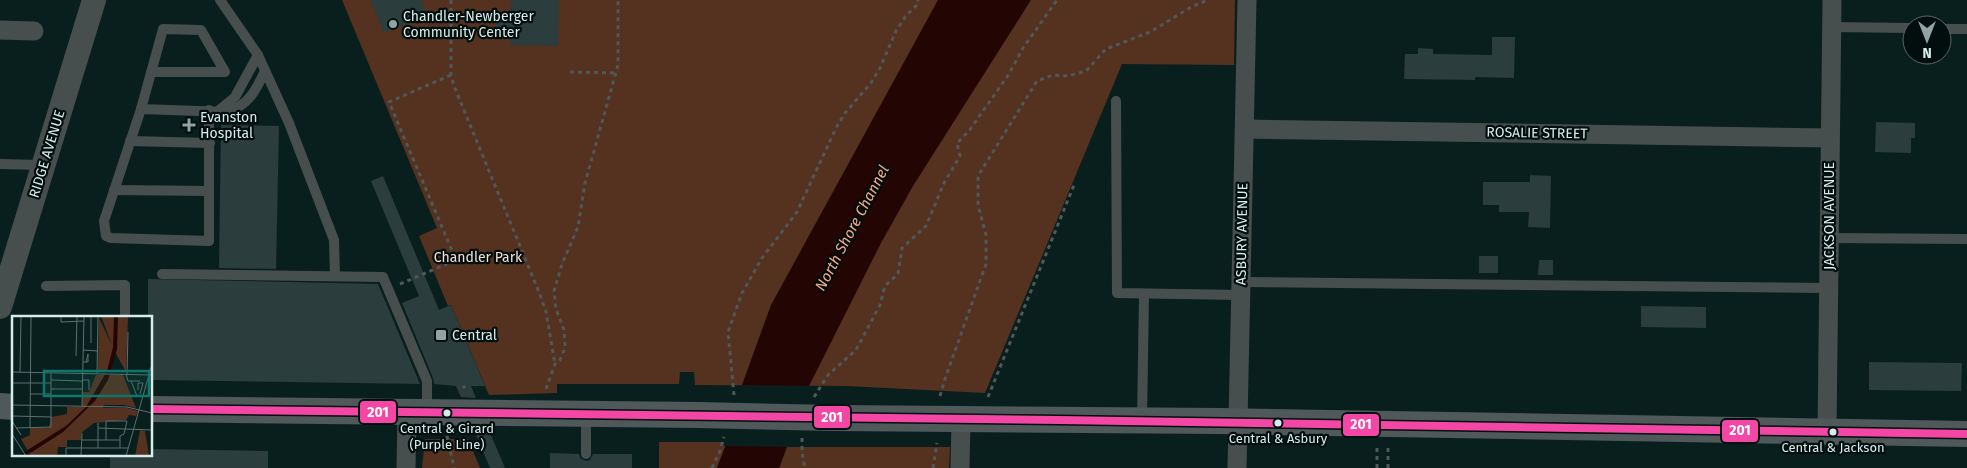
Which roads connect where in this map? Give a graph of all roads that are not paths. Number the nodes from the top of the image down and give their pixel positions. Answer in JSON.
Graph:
{"nodes":[{"id":1,"x":94,"y":0,"type":"edge"},
{"id":2,"x":220,"y":0,"type":"edge"},
{"id":3,"x":1247,"y":0,"type":"edge"},
{"id":4,"x":1832,"y":0,"type":"edge"},
{"id":5,"x":1831,"y":27,"type":"junction"},
{"id":6,"x":1902,"y":28,"type":"edge"},
{"id":7,"x":1952,"y":29,"type":"edge"},
{"id":8,"x":1967,"y":29,"type":"edge"},
{"id":9,"x":0,"y":30,"type":"edge"},
{"id":10,"x":34,"y":31,"type":"dead end"},
{"id":11,"x":258,"y":55,"type":"junction"},
{"id":12,"x":265,"y":71,"type":"junction"},
{"id":13,"x":151,"y":72,"type":"junction"},
{"id":14,"x":1116,"y":101,"type":"dead end"},
{"id":15,"x":141,"y":109,"type":"junction"},
{"id":16,"x":213,"y":111,"type":"junction"},
{"id":17,"x":1245,"y":129,"type":"junction"},
{"id":18,"x":1830,"y":138,"type":"junction"},
{"id":19,"x":130,"y":141,"type":"junction"},
{"id":20,"x":210,"y":143,"type":"junction"},
{"id":21,"x":0,"y":164,"type":"edge"},
{"id":22,"x":43,"y":165,"type":"junction"},
{"id":23,"x":114,"y":190,"type":"junction"},
{"id":24,"x":209,"y":191,"type":"junction"},
{"id":25,"x":1829,"y":238,"type":"junction"},
{"id":26,"x":1967,"y":239,"type":"edge"},
{"id":27,"x":6,"y":267,"type":"edge"},
{"id":28,"x":162,"y":274,"type":"dead end"},
{"id":29,"x":335,"y":276,"type":"junction"},
{"id":30,"x":46,"y":286,"type":"dead end"},
{"id":31,"x":1828,"y":288,"type":"junction"},
{"id":32,"x":1241,"y":289,"type":"junction"},
{"id":33,"x":1144,"y":294,"type":"junction"},
{"id":34,"x":0,"y":307,"type":"edge"},
{"id":35,"x":125,"y":316,"type":"edge"},
{"id":36,"x":152,"y":409,"type":"edge"},
{"id":37,"x":417,"y":412,"type":"junction"},
{"id":38,"x":586,"y":413,"type":"junction"},
{"id":39,"x":961,"y":419,"type":"junction"},
{"id":40,"x":1142,"y":420,"type":"junction"},
{"id":41,"x":1238,"y":422,"type":"junction"},
{"id":42,"x":1827,"y":432,"type":"junction"},
{"id":43,"x":1967,"y":434,"type":"edge"},
{"id":44,"x":586,"y":454,"type":"dead end"},
{"id":45,"x":406,"y":468,"type":"edge"},
{"id":46,"x":960,"y":468,"type":"edge"},
{"id":47,"x":1237,"y":468,"type":"edge"}],
"edges":[{"from":1,"to":22,"type":"street","name":"RIDGE AVENUE"},
{"from":2,"to":11,"type":"lane"},
{"from":3,"to":17,"type":"street","name":"ASBURY AVENUE"},
{"from":4,"to":5,"type":"street","name":"JACKSON AVENUE"},
{"from":5,"to":6,"type":"lane"},
{"from":5,"to":18,"type":"street","name":"JACKSON AVENUE"},
{"from":7,"to":8,"type":"lane"},
{"from":9,"to":10,"type":"street"},
{"from":11,"to":12,"type":"lane"},
{"from":11,"to":16,"type":"lane"},
{"from":12,"to":16,"type":"lane"},
{"from":12,"to":29,"type":"lane"},
{"from":13,"to":13,"type":"lane"},
{"from":13,"to":15,"type":"lane"},
{"from":14,"to":33,"type":"lane"},
{"from":15,"to":16,"type":"lane"},
{"from":15,"to":19,"type":"lane"},
{"from":16,"to":20,"type":"lane"},
{"from":17,"to":18,"type":"street","name":"ROSALIE STREET"},
{"from":17,"to":32,"type":"street","name":"ASBURY AVENUE"},
{"from":18,"to":25,"type":"street","name":"JACKSON AVENUE"},
{"from":19,"to":20,"type":"lane"},
{"from":19,"to":23,"type":"lane"},
{"from":20,"to":24,"type":"lane"},
{"from":21,"to":22,"type":"lane"},
{"from":22,"to":27,"type":"street","name":"RIDGE AVENUE"},
{"from":23,"to":24,"type":"lane"},
{"from":23,"to":24,"type":"lane"},
{"from":25,"to":26,"type":"lane"},
{"from":25,"to":31,"type":"street","name":"JACKSON AVENUE"},
{"from":27,"to":34,"type":"street","name":"RIDGE AVENUE"},
{"from":28,"to":29,"type":"lane"},
{"from":29,"to":37,"type":"lane"},
{"from":30,"to":35,"type":"lane"},
{"from":31,"to":32,"type":"lane"},
{"from":31,"to":42,"type":"street","name":"JACKSON AVENUE"},
{"from":32,"to":33,"type":"lane"},
{"from":32,"to":41,"type":"street","name":"ASBURY AVENUE"},
{"from":33,"to":40,"type":"lane"},
{"from":36,"to":37,"type":"main road"},
{"from":37,"to":38,"type":"main road"},
{"from":37,"to":45,"type":"street"},
{"from":38,"to":39,"type":"main road","bridge":true},
{"from":38,"to":44,"type":"lane"},
{"from":39,"to":40,"type":"main road"},
{"from":39,"to":46,"type":"street"},
{"from":40,"to":41,"type":"main road"},
{"from":41,"to":42,"type":"main road"},
{"from":41,"to":47,"type":"street","name":"ASBURY AVENUE"},
{"from":42,"to":43,"type":"main road"}]}
